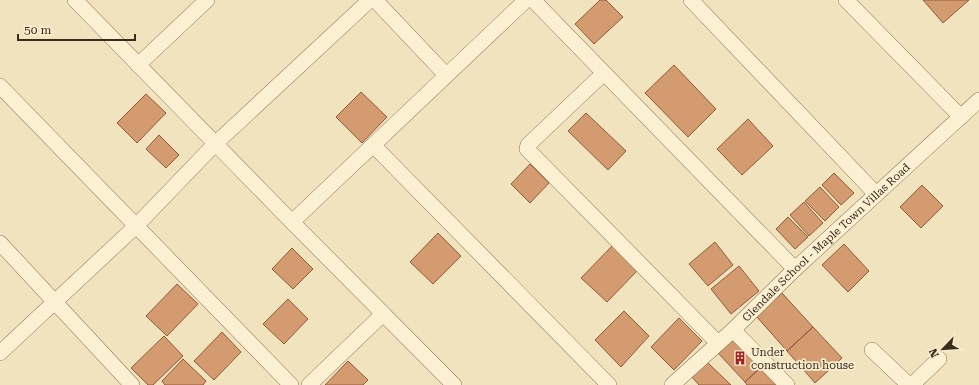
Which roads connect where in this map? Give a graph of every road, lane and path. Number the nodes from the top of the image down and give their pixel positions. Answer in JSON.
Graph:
{"nodes":[{"id":1,"x":75,"y":0,"type":"edge"},
{"id":2,"x":207,"y":0,"type":"edge"},
{"id":3,"x":370,"y":0,"type":"edge"},
{"id":4,"x":375,"y":0,"type":"edge"},
{"id":5,"x":526,"y":0,"type":"edge"},
{"id":6,"x":533,"y":0,"type":"edge"},
{"id":7,"x":691,"y":0,"type":"edge"},
{"id":8,"x":846,"y":0,"type":"edge"},
{"id":9,"x":138,"y":64,"type":"junction"},
{"id":10,"x":604,"y":73,"type":"junction"},
{"id":11,"x":446,"y":75,"type":"junction"},
{"id":12,"x":0,"y":86,"type":"edge"},
{"id":13,"x":979,"y":100,"type":"edge"},
{"id":14,"x":961,"y":116,"type":"junction"},
{"id":15,"x":215,"y":144,"type":"junction"},
{"id":16,"x":373,"y":145,"type":"junction"},
{"id":17,"x":876,"y":194,"type":"junction"},
{"id":18,"x":292,"y":222,"type":"junction"},
{"id":19,"x":136,"y":226,"type":"junction"},
{"id":20,"x":0,"y":243,"type":"edge"},
{"id":21,"x":795,"y":269,"type":"junction"},
{"id":22,"x":54,"y":302,"type":"junction"},
{"id":23,"x":383,"y":314,"type":"junction"},
{"id":24,"x":733,"y":330,"type":"junction"},
{"id":25,"x":718,"y":343,"type":"junction"},
{"id":26,"x":872,"y":350,"type":"dead end"},
{"id":27,"x":0,"y":353,"type":"edge"},
{"id":28,"x":939,"y":359,"type":"dead end"},
{"id":29,"x":125,"y":383,"type":"edge"},
{"id":30,"x":292,"y":385,"type":"edge"},
{"id":31,"x":310,"y":385,"type":"edge"},
{"id":32,"x":454,"y":385,"type":"edge"},
{"id":33,"x":609,"y":385,"type":"edge"},
{"id":34,"x":672,"y":385,"type":"edge"},
{"id":35,"x":787,"y":385,"type":"edge"},
{"id":36,"x":908,"y":385,"type":"edge"},
{"id":37,"x":912,"y":385,"type":"edge"}],
"edges":[{"from":1,"to":9,"type":"street"},
{"from":2,"to":9,"type":"street"},
{"from":3,"to":15,"type":"street"},
{"from":4,"to":11,"type":"street"},
{"from":5,"to":11,"type":"street"},
{"from":6,"to":10,"type":"street"},
{"from":7,"to":17,"type":"street"},
{"from":8,"to":14,"type":"street"},
{"from":9,"to":15,"type":"street"},
{"from":10,"to":21,"type":"street"},
{"from":10,"to":25,"type":"street"},
{"from":11,"to":16,"type":"street"},
{"from":12,"to":19,"type":"street"},
{"from":13,"to":14,"type":"street","name":"Glendale School - Maple Town Villas Road"},
{"from":14,"to":17,"type":"street","name":"Glendale School - Maple Town Villas Road"},
{"from":15,"to":18,"type":"street"},
{"from":15,"to":19,"type":"street"},
{"from":16,"to":18,"type":"street"},
{"from":16,"to":33,"type":"street"},
{"from":17,"to":21,"type":"street","name":"Glendale School - Maple Town Villas Road"},
{"from":18,"to":23,"type":"street"},
{"from":19,"to":22,"type":"street"},
{"from":19,"to":30,"type":"street"},
{"from":20,"to":22,"type":"street"},
{"from":21,"to":24,"type":"street","name":"Glendale School - Maple Town Villas Road"},
{"from":22,"to":27,"type":"street"},
{"from":22,"to":29,"type":"street"},
{"from":23,"to":31,"type":"street"},
{"from":23,"to":32,"type":"street"},
{"from":24,"to":25,"type":"street","name":"Glendale School - Maple Town Villas Road"},
{"from":24,"to":35,"type":"street"},
{"from":25,"to":34,"type":"street","name":"Glendale School - Maple Town Villas Road"},
{"from":26,"to":36,"type":"street"},
{"from":28,"to":37,"type":"street"}]}
